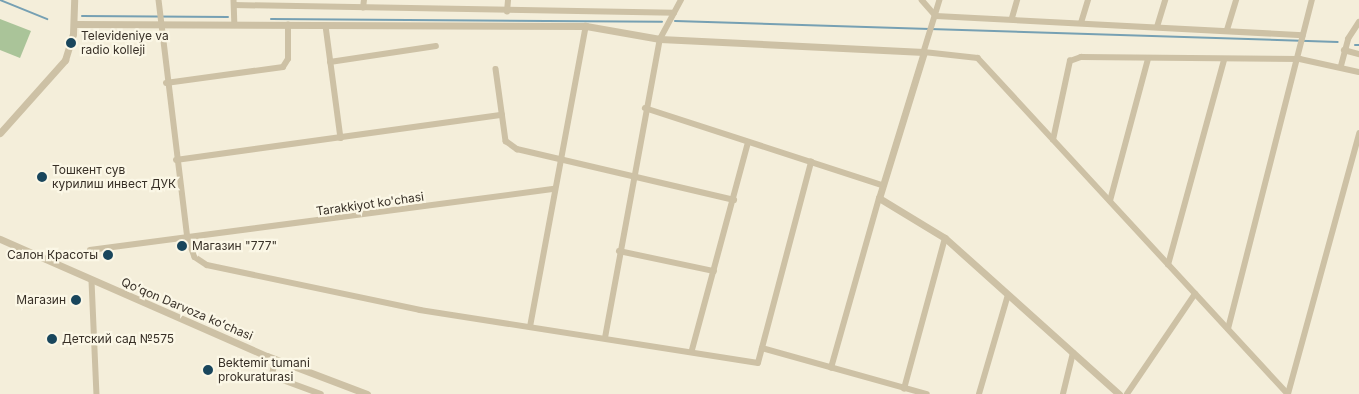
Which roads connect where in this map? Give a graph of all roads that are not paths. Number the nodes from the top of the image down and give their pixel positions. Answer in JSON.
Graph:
{"nodes":[{"id":1,"x":74,"y":0,"type":"edge"},
{"id":2,"x":159,"y":0,"type":"edge"},
{"id":3,"x":364,"y":0,"type":"edge"},
{"id":4,"x":508,"y":0,"type":"edge"},
{"id":5,"x":681,"y":0,"type":"edge"},
{"id":6,"x":922,"y":0,"type":"edge"},
{"id":7,"x":940,"y":0,"type":"edge"},
{"id":8,"x":1017,"y":0,"type":"edge"},
{"id":9,"x":1088,"y":0,"type":"edge"},
{"id":10,"x":1165,"y":0,"type":"edge"},
{"id":11,"x":1236,"y":0,"type":"edge"},
{"id":12,"x":1312,"y":0,"type":"edge"},
{"id":13,"x":234,"y":3,"type":"edge"},
{"id":14,"x":363,"y":8,"type":"junction"},
{"id":15,"x":507,"y":12,"type":"junction"},
{"id":16,"x":674,"y":14,"type":"junction"},
{"id":17,"x":936,"y":16,"type":"junction"},
{"id":18,"x":1012,"y":18,"type":"junction"},
{"id":19,"x":160,"y":22,"type":"junction"},
{"id":20,"x":1359,"y":22,"type":"edge"},
{"id":21,"x":75,"y":24,"type":"junction"},
{"id":22,"x":235,"y":24,"type":"junction"},
{"id":23,"x":1082,"y":24,"type":"junction"},
{"id":24,"x":288,"y":25,"type":"junction"},
{"id":25,"x":326,"y":26,"type":"junction"},
{"id":26,"x":586,"y":26,"type":"junction"},
{"id":27,"x":1157,"y":27,"type":"junction"},
{"id":28,"x":1228,"y":30,"type":"junction"},
{"id":29,"x":1303,"y":34,"type":"junction"},
{"id":30,"x":660,"y":39,"type":"junction"},
{"id":31,"x":436,"y":46,"type":"dead end"},
{"id":32,"x":1344,"y":50,"type":"junction"},
{"id":33,"x":924,"y":52,"type":"junction"},
{"id":34,"x":1359,"y":54,"type":"edge"},
{"id":35,"x":1148,"y":59,"type":"junction"},
{"id":36,"x":1300,"y":59,"type":"junction"},
{"id":37,"x":1224,"y":60,"type":"junction"},
{"id":38,"x":330,"y":62,"type":"junction"},
{"id":39,"x":1341,"y":66,"type":"junction"},
{"id":40,"x":496,"y":69,"type":"dead end"},
{"id":41,"x":1359,"y":72,"type":"edge"},
{"id":42,"x":166,"y":83,"type":"junction"},
{"id":43,"x":645,"y":108,"type":"junction"},
{"id":44,"x":502,"y":115,"type":"junction"},
{"id":45,"x":0,"y":134,"type":"edge"},
{"id":46,"x":1359,"y":134,"type":"edge"},
{"id":47,"x":341,"y":138,"type":"junction"},
{"id":48,"x":1053,"y":140,"type":"junction"},
{"id":49,"x":748,"y":143,"type":"junction"},
{"id":50,"x":176,"y":160,"type":"junction"},
{"id":51,"x":811,"y":162,"type":"junction"},
{"id":52,"x":560,"y":163,"type":"junction"},
{"id":53,"x":634,"y":177,"type":"junction"},
{"id":54,"x":882,"y":185,"type":"junction"},
{"id":55,"x":554,"y":189,"type":"junction"},
{"id":56,"x":879,"y":198,"type":"junction"},
{"id":57,"x":734,"y":200,"type":"junction"},
{"id":58,"x":1110,"y":201,"type":"junction"},
{"id":59,"x":0,"y":238,"type":"edge"},
{"id":60,"x":188,"y":238,"type":"junction"},
{"id":61,"x":945,"y":238,"type":"junction"},
{"id":62,"x":90,"y":250,"type":"dead end"},
{"id":63,"x":619,"y":250,"type":"junction"},
{"id":64,"x":1168,"y":265,"type":"junction"},
{"id":65,"x":714,"y":271,"type":"junction"},
{"id":66,"x":92,"y":281,"type":"junction"},
{"id":67,"x":1196,"y":294,"type":"junction"},
{"id":68,"x":1008,"y":295,"type":"junction"},
{"id":69,"x":530,"y":327,"type":"junction"},
{"id":70,"x":1228,"y":329,"type":"junction"},
{"id":71,"x":605,"y":338,"type":"junction"},
{"id":72,"x":762,"y":348,"type":"junction"},
{"id":73,"x":692,"y":350,"type":"junction"},
{"id":74,"x":1073,"y":353,"type":"junction"},
{"id":75,"x":276,"y":360,"type":"junction"},
{"id":76,"x":830,"y":368,"type":"junction"},
{"id":77,"x":904,"y":389,"type":"junction"},
{"id":78,"x":97,"y":394,"type":"edge"},
{"id":79,"x":321,"y":394,"type":"edge"},
{"id":80,"x":367,"y":394,"type":"edge"},
{"id":81,"x":928,"y":394,"type":"edge"},
{"id":82,"x":980,"y":394,"type":"edge"},
{"id":83,"x":1063,"y":394,"type":"edge"},
{"id":84,"x":1119,"y":394,"type":"edge"},
{"id":85,"x":1127,"y":394,"type":"edge"},
{"id":86,"x":1288,"y":394,"type":"edge"}],
"edges":[{"from":1,"to":21,"type":"street"},
{"from":2,"to":19,"type":"street"},
{"from":3,"to":14,"type":"street"},
{"from":4,"to":15,"type":"street"},
{"from":5,"to":16,"type":"street"},
{"from":6,"to":17,"type":"street"},
{"from":7,"to":17,"type":"street"},
{"from":8,"to":18,"type":"street"},
{"from":9,"to":23,"type":"street"},
{"from":10,"to":27,"type":"street"},
{"from":11,"to":28,"type":"street"},
{"from":12,"to":29,"type":"street"},
{"from":13,"to":14,"type":"street"},
{"from":13,"to":22,"type":"street"},
{"from":14,"to":15,"type":"street"},
{"from":15,"to":16,"type":"street"},
{"from":16,"to":30,"type":"street"},
{"from":17,"to":18,"type":"street"},
{"from":17,"to":33,"type":"street"},
{"from":18,"to":23,"type":"street"},
{"from":19,"to":21,"type":"street"},
{"from":19,"to":22,"type":"street"},
{"from":19,"to":42,"type":"street"},
{"from":20,"to":32,"type":"street"},
{"from":21,"to":45,"type":"street"},
{"from":22,"to":24,"type":"street"},
{"from":23,"to":27,"type":"street"},
{"from":24,"to":25,"type":"street"},
{"from":24,"to":42,"type":"street"},
{"from":25,"to":26,"type":"street"},
{"from":25,"to":38,"type":"street"},
{"from":26,"to":30,"type":"street"},
{"from":26,"to":52,"type":"street"},
{"from":27,"to":28,"type":"street"},
{"from":28,"to":29,"type":"street"},
{"from":29,"to":36,"type":"street"},
{"from":30,"to":33,"type":"street"},
{"from":30,"to":43,"type":"street"},
{"from":31,"to":38,"type":"street"},
{"from":32,"to":34,"type":"street"},
{"from":32,"to":39,"type":"street"},
{"from":33,"to":48,"type":"street"},
{"from":33,"to":54,"type":"street"},
{"from":35,"to":37,"type":"street"},
{"from":35,"to":48,"type":"street"},
{"from":35,"to":58,"type":"street"},
{"from":36,"to":37,"type":"street"},
{"from":36,"to":39,"type":"street"},
{"from":36,"to":70,"type":"street"},
{"from":37,"to":64,"type":"street"},
{"from":38,"to":47,"type":"street"},
{"from":39,"to":41,"type":"street"},
{"from":40,"to":44,"type":"street"},
{"from":42,"to":50,"type":"street"},
{"from":43,"to":49,"type":"street"},
{"from":43,"to":53,"type":"street"},
{"from":44,"to":47,"type":"street"},
{"from":44,"to":52,"type":"street"},
{"from":46,"to":86,"type":"street"},
{"from":47,"to":50,"type":"street"},
{"from":48,"to":58,"type":"street"},
{"from":49,"to":51,"type":"street"},
{"from":49,"to":57,"type":"street"},
{"from":50,"to":60,"type":"street"},
{"from":51,"to":54,"type":"street"},
{"from":51,"to":72,"type":"street"},
{"from":52,"to":53,"type":"street"},
{"from":52,"to":55,"type":"street"},
{"from":53,"to":57,"type":"street"},
{"from":53,"to":63,"type":"street"},
{"from":54,"to":56,"type":"street"},
{"from":55,"to":60,"type":"street","name":"Tarakkiyot ko'chasi"},
{"from":55,"to":69,"type":"street"},
{"from":56,"to":61,"type":"street"},
{"from":56,"to":76,"type":"street"},
{"from":57,"to":65,"type":"street"},
{"from":58,"to":64,"type":"street"},
{"from":59,"to":66,"type":"street","name":"Qoʻqon Darvoza koʻchasi"},
{"from":60,"to":62,"type":"street","name":"Tarakkiyot ko'chasi"},
{"from":60,"to":69,"type":"street"},
{"from":61,"to":68,"type":"street"},
{"from":61,"to":77,"type":"street"},
{"from":63,"to":65,"type":"street"},
{"from":63,"to":71,"type":"street"},
{"from":64,"to":67,"type":"street"},
{"from":65,"to":73,"type":"street"},
{"from":66,"to":75,"type":"street","name":"Qoʻqon Darvoza koʻchasi"},
{"from":66,"to":78,"type":"street"},
{"from":67,"to":70,"type":"street"},
{"from":67,"to":85,"type":"street"},
{"from":68,"to":74,"type":"street"},
{"from":68,"to":82,"type":"street"},
{"from":69,"to":71,"type":"street"},
{"from":70,"to":86,"type":"street"},
{"from":71,"to":73,"type":"street"},
{"from":72,"to":73,"type":"street"},
{"from":72,"to":76,"type":"street"},
{"from":74,"to":83,"type":"street"},
{"from":74,"to":84,"type":"street"},
{"from":75,"to":79,"type":"street"},
{"from":75,"to":80,"type":"street","name":"Qoʻqon Darvoza koʻchasi"},
{"from":76,"to":77,"type":"street"},
{"from":77,"to":81,"type":"street"}]}
